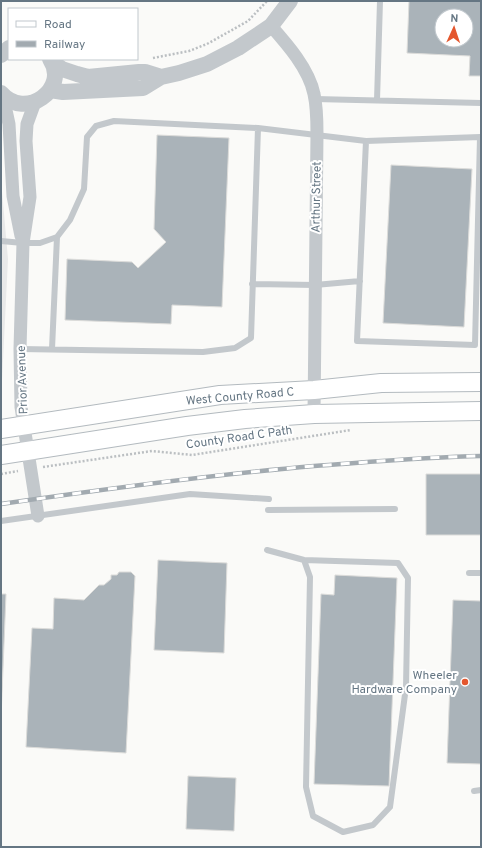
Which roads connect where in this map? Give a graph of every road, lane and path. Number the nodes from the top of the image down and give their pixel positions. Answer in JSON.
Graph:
{"nodes":[{"id":1,"x":267,"y":1,"type":"edge"},
{"id":2,"x":290,"y":1,"type":"edge"},
{"id":3,"x":380,"y":1,"type":"edge"},
{"id":4,"x":271,"y":26,"type":"junction"},
{"id":5,"x":151,"y":59,"type":"dead end"},
{"id":6,"x":51,"y":60,"type":"edge"},
{"id":7,"x":161,"y":77,"type":"junction"},
{"id":8,"x":50,"y":90,"type":"junction"},
{"id":9,"x":2,"y":94,"type":"edge"},
{"id":10,"x":315,"y":99,"type":"junction"},
{"id":11,"x":377,"y":100,"type":"junction"},
{"id":12,"x":35,"y":102,"type":"junction"},
{"id":13,"x":481,"y":103,"type":"edge"},
{"id":14,"x":258,"y":128,"type":"junction"},
{"id":15,"x":317,"y":134,"type":"junction"},
{"id":16,"x":366,"y":141,"type":"junction"},
{"id":17,"x":57,"y":237,"type":"junction"},
{"id":18,"x":1,"y":241,"type":"edge"},
{"id":19,"x":23,"y":243,"type":"junction"},
{"id":20,"x":360,"y":281,"type":"junction"},
{"id":21,"x":252,"y":284,"type":"junction"},
{"id":22,"x":315,"y":285,"type":"junction"},
{"id":23,"x":20,"y":349,"type":"junction"},
{"id":24,"x":52,"y":349,"type":"junction"},
{"id":25,"x":481,"y":382,"type":"edge"},
{"id":26,"x":314,"y":390,"type":"junction"},
{"id":27,"x":481,"y":411,"type":"edge"},
{"id":28,"x":314,"y":414,"type":"junction"},
{"id":29,"x":24,"y":425,"type":"junction"},
{"id":30,"x":1,"y":429,"type":"edge"},
{"id":31,"x":352,"y":430,"type":"dead end"},
{"id":32,"x":27,"y":451,"type":"junction"},
{"id":33,"x":1,"y":455,"type":"edge"},
{"id":34,"x":30,"y":469,"type":"junction"},
{"id":35,"x":1,"y":474,"type":"edge"},
{"id":36,"x":269,"y":499,"type":"dead end"},
{"id":37,"x":395,"y":509,"type":"dead end"},
{"id":38,"x":268,"y":510,"type":"dead end"},
{"id":39,"x":38,"y":516,"type":"junction"},
{"id":40,"x":1,"y":521,"type":"edge"},
{"id":41,"x":267,"y":550,"type":"dead end"},
{"id":42,"x":304,"y":560,"type":"junction"},
{"id":43,"x":469,"y":573,"type":"dead end"},
{"id":44,"x":481,"y":573,"type":"edge"},
{"id":45,"x":481,"y":790,"type":"edge"},
{"id":46,"x":474,"y":791,"type":"dead end"}],
"edges":[{"from":1,"to":5,"type":"path"},
{"from":2,"to":4,"type":"street"},
{"from":3,"to":11,"type":"lane"},
{"from":4,"to":7,"type":"street"},
{"from":4,"to":10,"type":"street","name":"Arthur Street"},
{"from":6,"to":7,"type":"street"},
{"from":6,"to":8,"type":"street"},
{"from":7,"to":8,"type":"street"},
{"from":8,"to":12,"type":"street"},
{"from":9,"to":12,"type":"street"},
{"from":9,"to":19,"type":"street","name":"Prior Avenue"},
{"from":10,"to":11,"type":"lane"},
{"from":10,"to":15,"type":"street","name":"Arthur Street"},
{"from":11,"to":13,"type":"lane"},
{"from":12,"to":19,"type":"street","name":"Prior Avenue"},
{"from":14,"to":15,"type":"lane"},
{"from":14,"to":17,"type":"lane"},
{"from":14,"to":21,"type":"lane"},
{"from":15,"to":16,"type":"lane"},
{"from":15,"to":22,"type":"street","name":"Arthur Street"},
{"from":16,"to":20,"type":"lane"},
{"from":16,"to":20,"type":"lane"},
{"from":17,"to":19,"type":"lane"},
{"from":17,"to":24,"type":"lane"},
{"from":18,"to":19,"type":"lane"},
{"from":19,"to":23,"type":"street","name":"Prior Avenue"},
{"from":20,"to":22,"type":"lane"},
{"from":21,"to":22,"type":"lane"},
{"from":21,"to":24,"type":"lane"},
{"from":22,"to":26,"type":"street","name":"Arthur Street"},
{"from":23,"to":24,"type":"lane"},
{"from":23,"to":29,"type":"street","name":"Prior Avenue"},
{"from":25,"to":26,"type":"main road","name":"West County Road C"},
{"from":26,"to":28,"type":"street","name":"Arthur Street"},
{"from":26,"to":29,"type":"main road","name":"West County Road C"},
{"from":27,"to":28,"type":"main road","name":"West County Road C"},
{"from":28,"to":32,"type":"main road","name":"West County Road C"},
{"from":29,"to":30,"type":"main road","name":"West County Road C"},
{"from":29,"to":32,"type":"street","name":"Prior Avenue"},
{"from":31,"to":34,"type":"path","name":"County Road C Path"},
{"from":32,"to":33,"type":"main road","name":"West County Road C"},
{"from":32,"to":34,"type":"street","name":"Prior Avenue"},
{"from":34,"to":35,"type":"path","name":"County Road C Path"},
{"from":34,"to":39,"type":"street","name":"Prior Avenue"},
{"from":36,"to":39,"type":"lane"},
{"from":37,"to":38,"type":"lane"},
{"from":39,"to":40,"type":"lane"},
{"from":41,"to":42,"type":"lane"},
{"from":42,"to":42,"type":"lane"},
{"from":43,"to":44,"type":"lane"},
{"from":45,"to":46,"type":"lane"}]}
